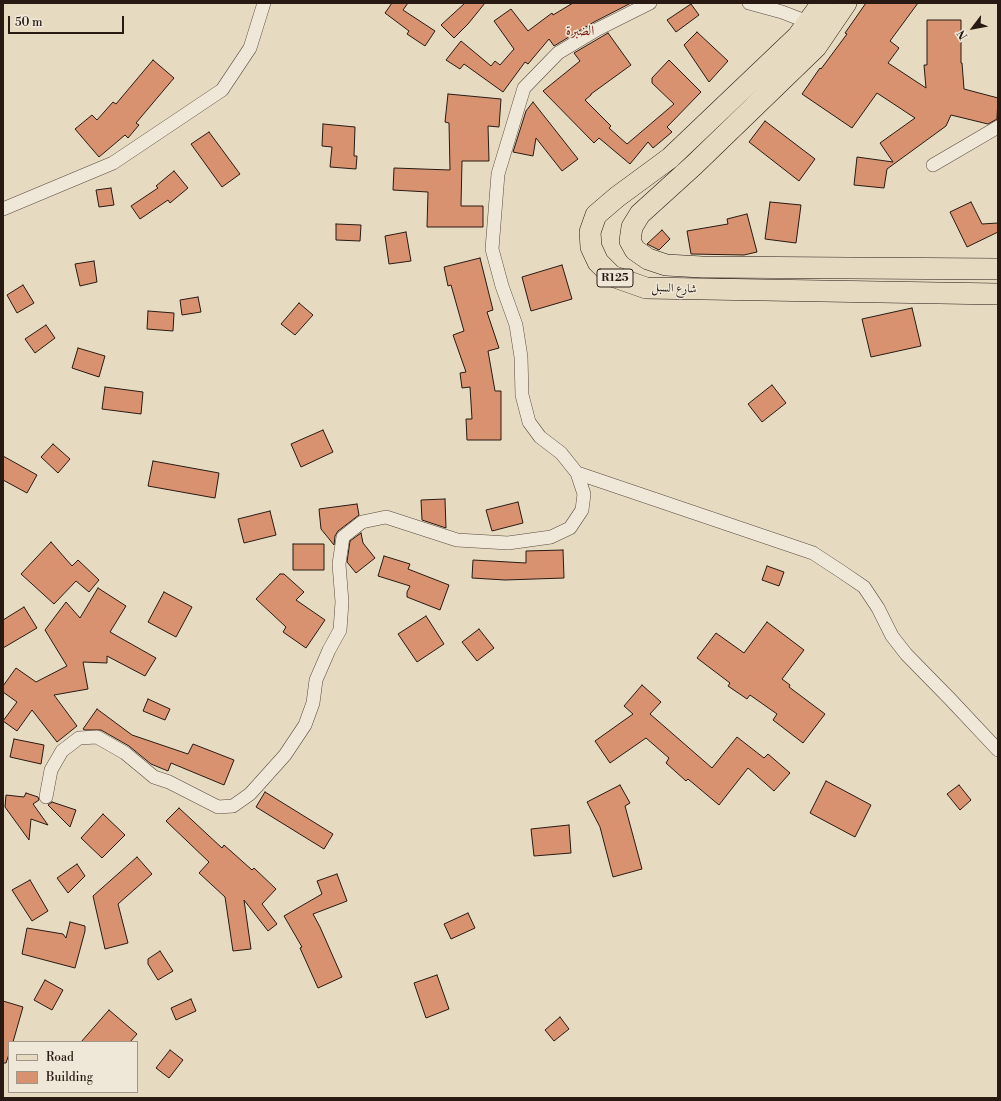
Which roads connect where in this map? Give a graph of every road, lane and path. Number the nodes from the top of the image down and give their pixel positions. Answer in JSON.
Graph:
{"nodes":[{"id":1,"x":264,"y":3,"type":"edge"},
{"id":2,"x":650,"y":3,"type":"edge"},
{"id":3,"x":749,"y":3,"type":"edge"},
{"id":4,"x":822,"y":3,"type":"edge"},
{"id":5,"x":846,"y":3,"type":"edge"},
{"id":6,"x":808,"y":22,"type":"junction"},
{"id":7,"x":828,"y":30,"type":"junction"},
{"id":8,"x":998,"y":127,"type":"edge"},
{"id":9,"x":932,"y":165,"type":"dead end"},
{"id":10,"x":3,"y":209,"type":"edge"},
{"id":11,"x":998,"y":270,"type":"edge"},
{"id":12,"x":998,"y":294,"type":"edge"},
{"id":13,"x":577,"y":473,"type":"junction"},
{"id":14,"x":998,"y":750,"type":"edge"},
{"id":15,"x":46,"y":797,"type":"dead end"}],
"edges":[{"from":1,"to":10,"type":"street"},
{"from":2,"to":13,"type":"street"},
{"from":3,"to":6,"type":"street"},
{"from":4,"to":6,"type":"main road","name":"شارع السبل","number":"R125"},
{"from":5,"to":7,"type":"main road","name":"شارع السبل","number":"R125"},
{"from":6,"to":7,"type":"street"},
{"from":6,"to":12,"type":"main road","name":"شارع السبل","number":"R125"},
{"from":7,"to":11,"type":"main road","name":"شارع السبل","number":"R125"},
{"from":8,"to":9,"type":"street"},
{"from":13,"to":14,"type":"street"},
{"from":13,"to":15,"type":"street"}]}
